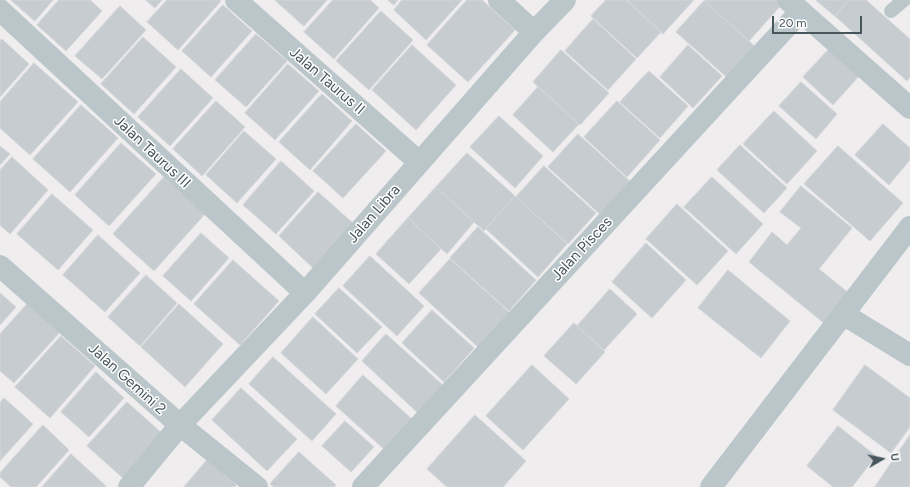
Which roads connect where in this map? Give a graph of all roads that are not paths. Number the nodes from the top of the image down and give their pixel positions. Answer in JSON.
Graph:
{"nodes":[{"id":1,"x":236,"y":0,"type":"edge"},
{"id":2,"x":498,"y":0,"type":"edge"},
{"id":3,"x":565,"y":0,"type":"edge"},
{"id":4,"x":904,"y":0,"type":"edge"},
{"id":5,"x":794,"y":6,"type":"edge"},
{"id":6,"x":0,"y":10,"type":"edge"},
{"id":7,"x":891,"y":11,"type":"dead end"},
{"id":8,"x":534,"y":32,"type":"junction"},
{"id":9,"x":910,"y":108,"type":"edge"},
{"id":10,"x":419,"y":162,"type":"junction"},
{"id":11,"x":910,"y":227,"type":"edge"},
{"id":12,"x":0,"y":266,"type":"edge"},
{"id":13,"x":305,"y":293,"type":"junction"},
{"id":14,"x":843,"y":314,"type":"junction"},
{"id":15,"x":910,"y":355,"type":"edge"},
{"id":16,"x":180,"y":426,"type":"junction"},
{"id":17,"x":129,"y":487,"type":"edge"},
{"id":18,"x":258,"y":487,"type":"edge"},
{"id":19,"x":363,"y":487,"type":"edge"},
{"id":20,"x":711,"y":487,"type":"edge"}],
"edges":[{"from":1,"to":10,"type":"street","name":"Jalan Taurus II"},
{"from":2,"to":8,"type":"street"},
{"from":3,"to":8,"type":"street","name":"Jalan Libra"},
{"from":4,"to":7,"type":"lane"},
{"from":5,"to":9,"type":"street"},
{"from":5,"to":19,"type":"street","name":"Jalan Pisces"},
{"from":6,"to":13,"type":"street","name":"Jalan Taurus III"},
{"from":8,"to":10,"type":"street","name":"Jalan Libra"},
{"from":10,"to":13,"type":"street","name":"Jalan Libra"},
{"from":11,"to":14,"type":"street"},
{"from":12,"to":16,"type":"street","name":"Jalan Gemini 2"},
{"from":13,"to":16,"type":"street","name":"Jalan Libra"},
{"from":14,"to":15,"type":"street"},
{"from":14,"to":20,"type":"street"},
{"from":16,"to":17,"type":"street","name":"Jalan Libra"},
{"from":16,"to":18,"type":"street","name":"Jalan Gemini 2"}]}
